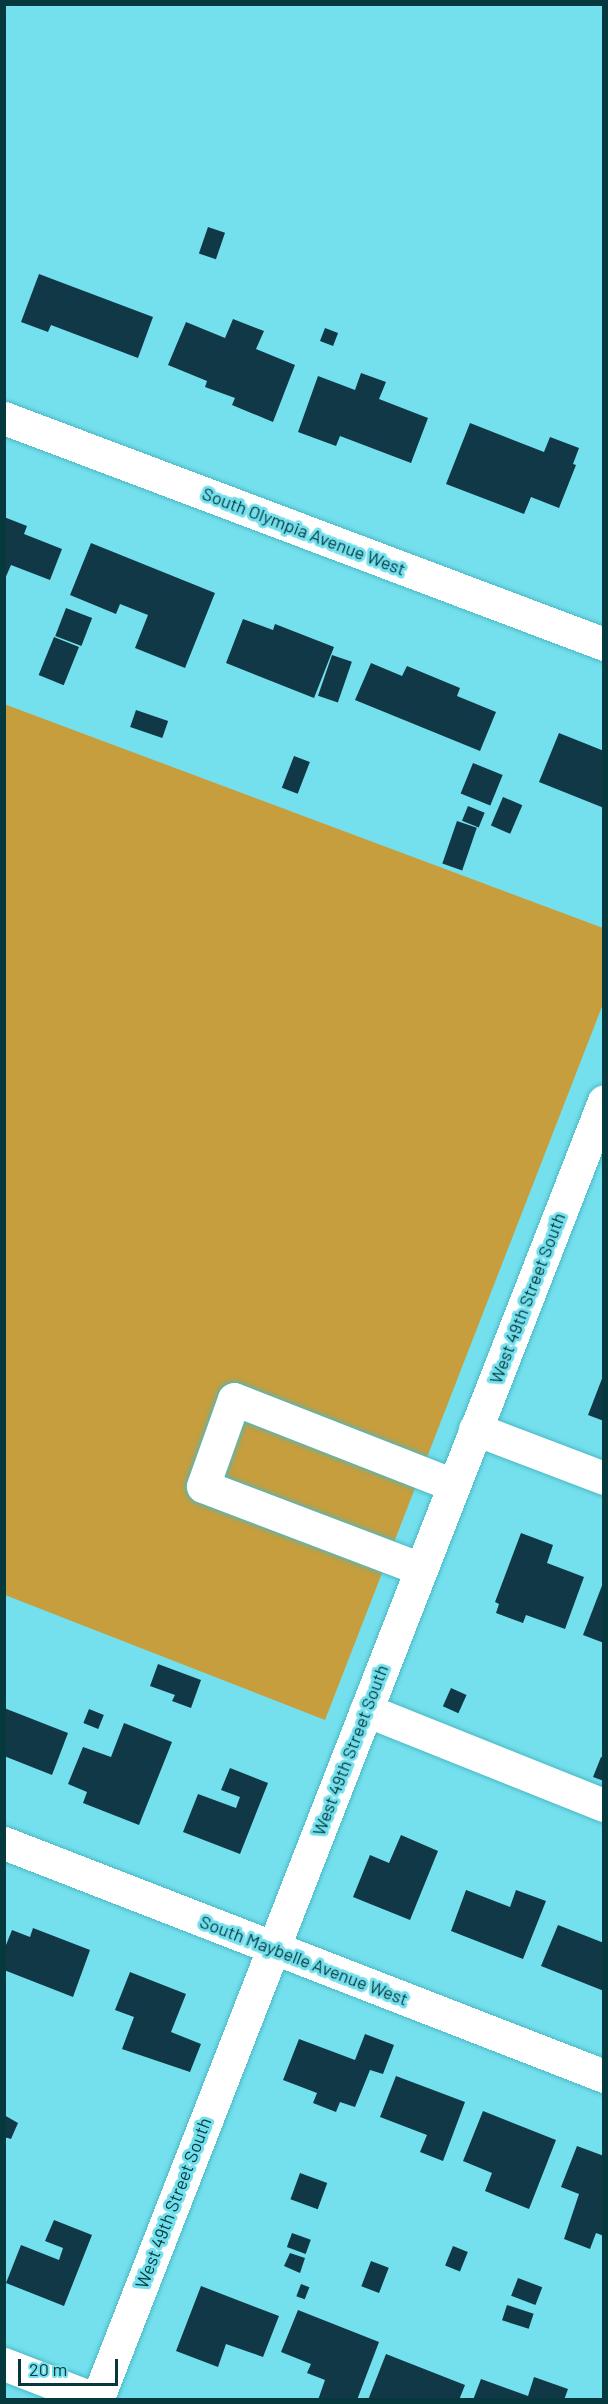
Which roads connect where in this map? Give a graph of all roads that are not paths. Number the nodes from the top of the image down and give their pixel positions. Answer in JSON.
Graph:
{"nodes":[{"id":1,"x":4,"y":418,"type":"edge"},
{"id":2,"x":603,"y":644,"type":"edge"},
{"id":3,"x":603,"y":1101,"type":"edge"},
{"id":4,"x":475,"y":1429,"type":"junction"},
{"id":5,"x":603,"y":1478,"type":"edge"},
{"id":6,"x":453,"y":1485,"type":"junction"},
{"id":7,"x":421,"y":1569,"type":"junction"},
{"id":8,"x":366,"y":1710,"type":"junction"},
{"id":9,"x":603,"y":1805,"type":"edge"},
{"id":10,"x":4,"y":1843,"type":"edge"},
{"id":11,"x":273,"y":1948,"type":"junction"},
{"id":12,"x":603,"y":2076,"type":"edge"},
{"id":13,"x":4,"y":2364,"type":"edge"},
{"id":14,"x":97,"y":2399,"type":"edge"}],
"edges":[{"from":1,"to":2,"type":"street","name":"South Olympia Avenue West"},
{"from":3,"to":4,"type":"street","name":"West 49th Street South"},
{"from":4,"to":5,"type":"street"},
{"from":4,"to":6,"type":"street","name":"West 49th Street South"},
{"from":6,"to":7,"type":"street","name":"West 49th Street South"},
{"from":6,"to":7,"type":"street"},
{"from":7,"to":8,"type":"street","name":"West 49th Street South"},
{"from":8,"to":9,"type":"street"},
{"from":8,"to":11,"type":"street","name":"West 49th Street South"},
{"from":10,"to":11,"type":"street","name":"South Maybelle Avenue West"},
{"from":11,"to":12,"type":"street","name":"South Maybelle Avenue West"},
{"from":11,"to":14,"type":"street","name":"West 49th Street South"},
{"from":13,"to":14,"type":"street"}]}
